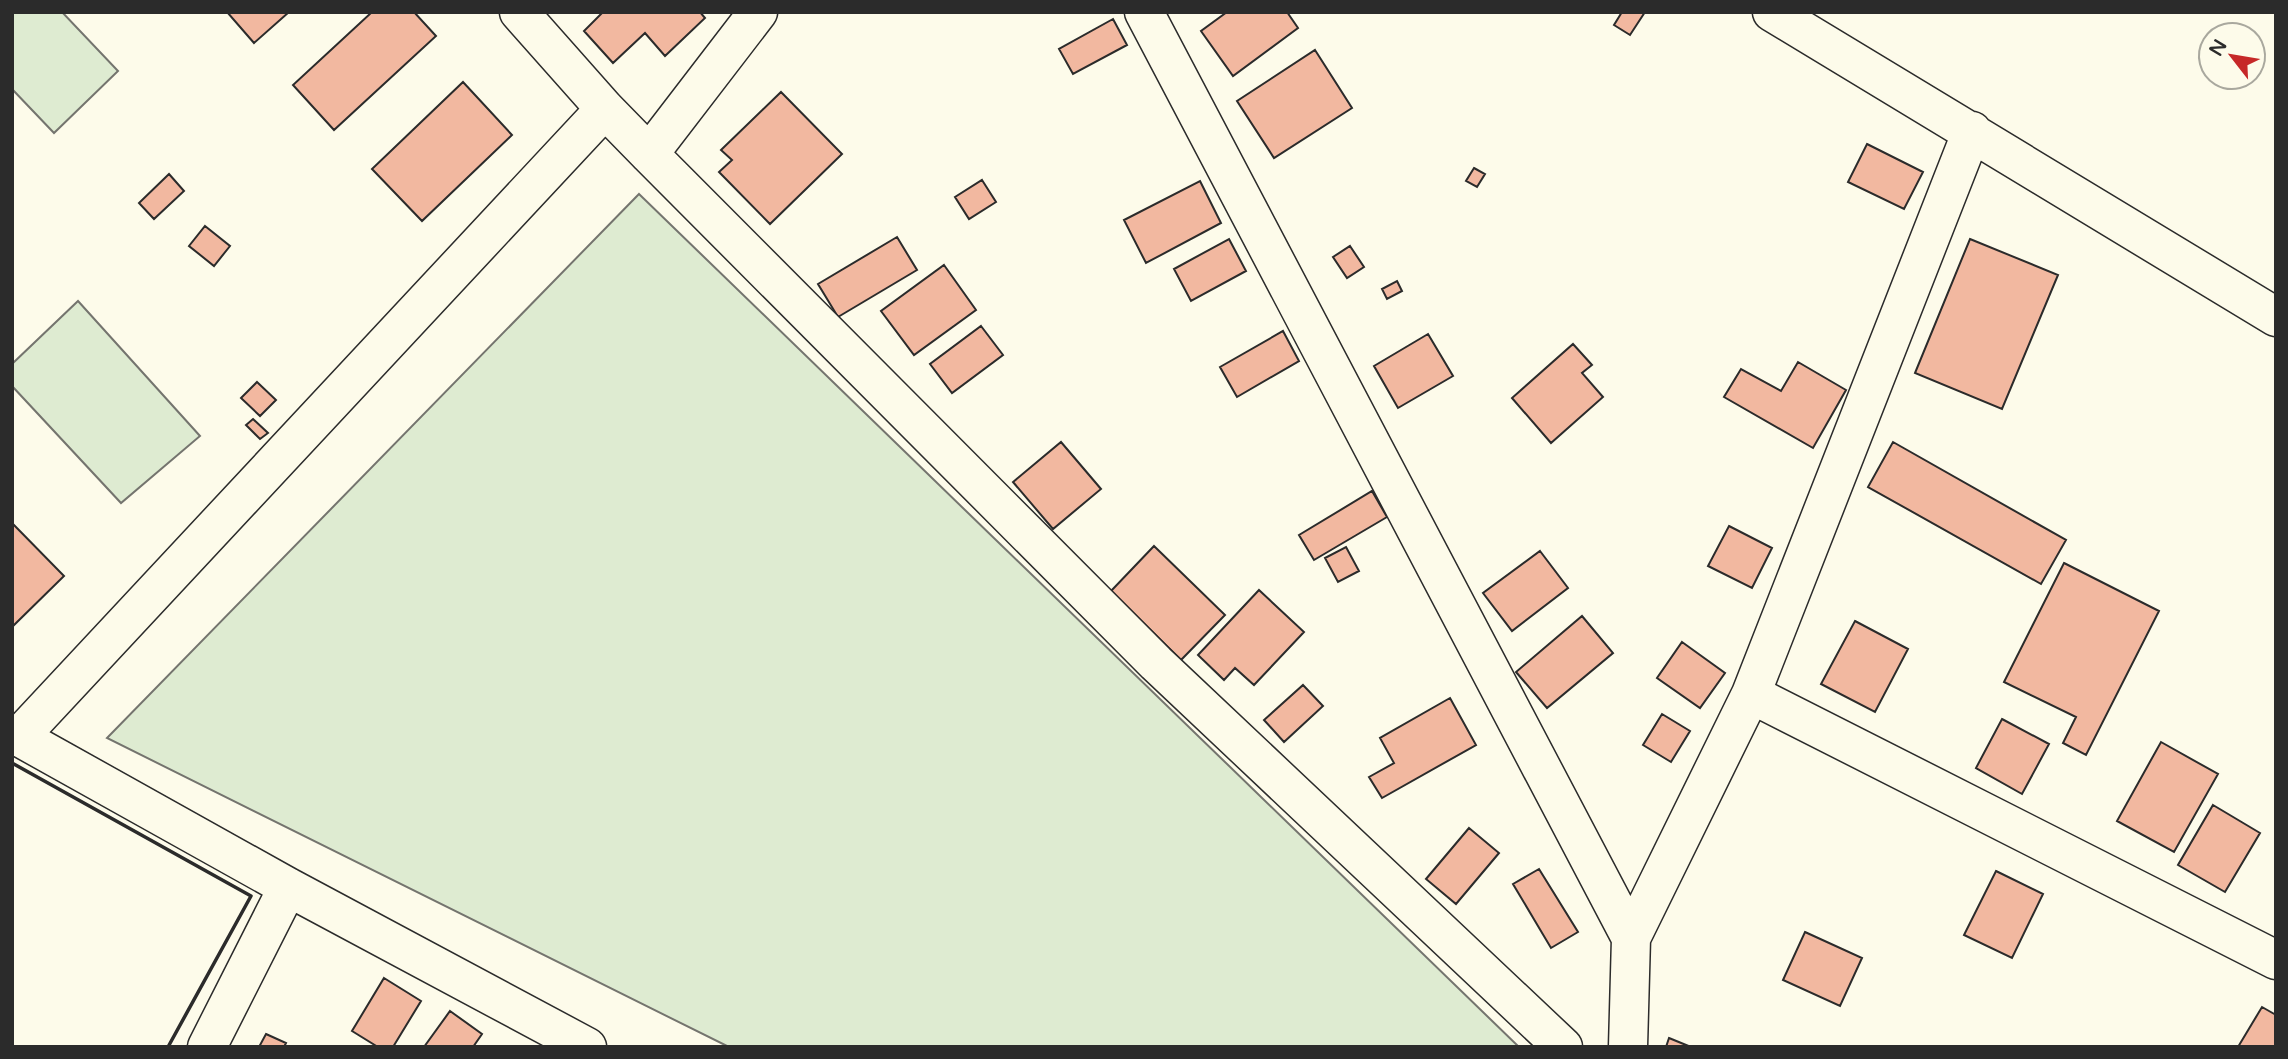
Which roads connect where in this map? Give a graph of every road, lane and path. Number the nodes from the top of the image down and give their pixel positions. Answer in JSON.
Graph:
{"nodes":[{"id":1,"x":519,"y":12,"type":"edge"},
{"id":2,"x":758,"y":12,"type":"edge"},
{"id":3,"x":1144,"y":12,"type":"edge"},
{"id":4,"x":1772,"y":12,"type":"edge"},
{"id":5,"x":605,"y":109,"type":"junction"},
{"id":6,"x":1972,"y":131,"type":"junction"},
{"id":7,"x":649,"y":154,"type":"junction"},
{"id":8,"x":2276,"y":317,"type":"edge"},
{"id":9,"x":1751,"y":694,"type":"junction"},
{"id":10,"x":15,"y":735,"type":"edge"},
{"id":11,"x":288,"y":887,"type":"junction"},
{"id":12,"x":1631,"y":938,"type":"junction"},
{"id":13,"x":2276,"y":961,"type":"edge"},
{"id":14,"x":207,"y":1047,"type":"edge"},
{"id":15,"x":587,"y":1047,"type":"edge"},
{"id":16,"x":1563,"y":1047,"type":"edge"},
{"id":17,"x":1628,"y":1047,"type":"edge"}],
"edges":[{"from":1,"to":5,"type":"street"},
{"from":2,"to":7,"type":"street"},
{"from":3,"to":12,"type":"street"},
{"from":4,"to":6,"type":"street"},
{"from":5,"to":7,"type":"street"},
{"from":5,"to":10,"type":"street"},
{"from":6,"to":8,"type":"street"},
{"from":6,"to":9,"type":"street"},
{"from":7,"to":16,"type":"street"},
{"from":9,"to":12,"type":"street"},
{"from":9,"to":13,"type":"street"},
{"from":10,"to":11,"type":"street"},
{"from":11,"to":14,"type":"street"},
{"from":11,"to":15,"type":"street"},
{"from":12,"to":17,"type":"street"}]}
